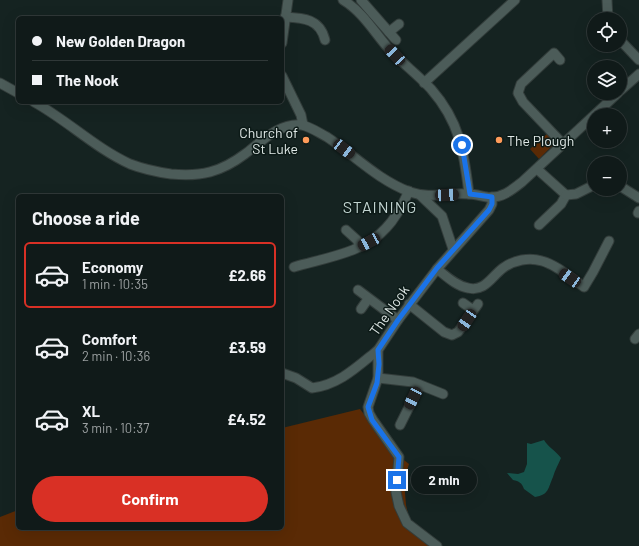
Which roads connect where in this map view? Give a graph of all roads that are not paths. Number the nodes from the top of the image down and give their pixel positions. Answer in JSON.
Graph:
{"nodes":[{"id":1,"x":288,"y":0,"type":"edge"},
{"id":2,"x":343,"y":0,"type":"edge"},
{"id":3,"x":361,"y":0,"type":"edge"},
{"id":4,"x":515,"y":0,"type":"edge"},
{"id":5,"x":607,"y":0,"type":"edge"},
{"id":6,"x":608,"y":12,"type":"edge"},
{"id":7,"x":286,"y":17,"type":"junction"},
{"id":8,"x":398,"y":24,"type":"dead end"},
{"id":9,"x":284,"y":30,"type":"edge"},
{"id":10,"x":389,"y":32,"type":"junction"},
{"id":11,"x":325,"y":40,"type":"dead end"},
{"id":12,"x":396,"y":40,"type":"dead end"},
{"id":13,"x":627,"y":47,"type":"edge"},
{"id":14,"x":560,"y":60,"type":"dead end"},
{"id":15,"x":639,"y":60,"type":"edge"},
{"id":16,"x":639,"y":74,"type":"edge"},
{"id":17,"x":284,"y":80,"type":"edge"},
{"id":18,"x":0,"y":83,"type":"edge"},
{"id":19,"x":424,"y":83,"type":"junction"},
{"id":20,"x":627,"y":85,"type":"edge"},
{"id":21,"x":16,"y":92,"type":"edge"},
{"id":22,"x":610,"y":100,"type":"edge"},
{"id":23,"x":38,"y":104,"type":"edge"},
{"id":24,"x":303,"y":125,"type":"junction"},
{"id":25,"x":562,"y":144,"type":"junction"},
{"id":26,"x":537,"y":169,"type":"junction"},
{"id":27,"x":587,"y":188,"type":"edge"},
{"id":28,"x":627,"y":190,"type":"edge"},
{"id":29,"x":409,"y":191,"type":"junction"},
{"id":30,"x":470,"y":194,"type":"junction"},
{"id":31,"x":420,"y":195,"type":"junction"},
{"id":32,"x":566,"y":195,"type":"junction"},
{"id":33,"x":492,"y":197,"type":"junction"},
{"id":34,"x":639,"y":198,"type":"edge"},
{"id":35,"x":539,"y":225,"type":"dead end"},
{"id":36,"x":346,"y":230,"type":"dead end"},
{"id":37,"x":609,"y":241,"type":"dead end"},
{"id":38,"x":360,"y":246,"type":"junction"},
{"id":39,"x":453,"y":249,"type":"junction"},
{"id":40,"x":294,"y":267,"type":"dead end"},
{"id":41,"x":437,"y":268,"type":"junction"},
{"id":42,"x":358,"y":290,"type":"dead end"},
{"id":43,"x":368,"y":299,"type":"junction"},
{"id":44,"x":463,"y":303,"type":"dead end"},
{"id":45,"x":409,"y":304,"type":"junction"},
{"id":46,"x":361,"y":309,"type":"dead end"},
{"id":47,"x":398,"y":320,"type":"junction"},
{"id":48,"x":378,"y":350,"type":"junction"},
{"id":49,"x":284,"y":374,"type":"edge"},
{"id":50,"x":378,"y":378,"type":"junction"},
{"id":51,"x":420,"y":385,"type":"junction"},
{"id":52,"x":443,"y":394,"type":"dead end"},
{"id":53,"x":400,"y":425,"type":"dead end"},
{"id":54,"x":437,"y":546,"type":"edge"}],
"edges":[{"from":1,"to":7,"type":"street"},
{"from":2,"to":19,"type":"street"},
{"from":3,"to":10,"type":"street"},
{"from":4,"to":19,"type":"street"},
{"from":5,"to":6,"type":"street"},
{"from":7,"to":9,"type":"street"},
{"from":7,"to":11,"type":"street"},
{"from":8,"to":10,"type":"street"},
{"from":10,"to":12,"type":"street"},
{"from":13,"to":15,"type":"street"},
{"from":14,"to":25,"type":"street"},
{"from":16,"to":20,"type":"street"},
{"from":17,"to":24,"type":"street"},
{"from":18,"to":21,"type":"street"},
{"from":19,"to":30,"type":"street"},
{"from":22,"to":25,"type":"street"},
{"from":23,"to":24,"type":"street"},
{"from":24,"to":29,"type":"street"},
{"from":25,"to":26,"type":"street"},
{"from":26,"to":32,"type":"street"},
{"from":26,"to":33,"type":"street"},
{"from":27,"to":32,"type":"street"},
{"from":28,"to":34,"type":"street"},
{"from":29,"to":31,"type":"street"},
{"from":29,"to":38,"type":"street"},
{"from":30,"to":31,"type":"street"},
{"from":30,"to":33,"type":"street"},
{"from":31,"to":39,"type":"street"},
{"from":32,"to":35,"type":"street"},
{"from":33,"to":39,"type":"street","name":"The Nook"},
{"from":36,"to":38,"type":"street"},
{"from":37,"to":41,"type":"street"},
{"from":38,"to":40,"type":"street"},
{"from":39,"to":41,"type":"street","name":"The Nook"},
{"from":41,"to":45,"type":"street","name":"The Nook"},
{"from":42,"to":43,"type":"street"},
{"from":43,"to":46,"type":"street"},
{"from":43,"to":47,"type":"street"},
{"from":44,"to":45,"type":"street"},
{"from":45,"to":47,"type":"street","name":"The Nook"},
{"from":47,"to":48,"type":"street","name":"The Nook"},
{"from":48,"to":49,"type":"street"},
{"from":48,"to":50,"type":"street","name":"The Nook"},
{"from":50,"to":51,"type":"street"},
{"from":50,"to":54,"type":"street","name":"The Nook"},
{"from":51,"to":52,"type":"street"},
{"from":51,"to":53,"type":"street"}]}
